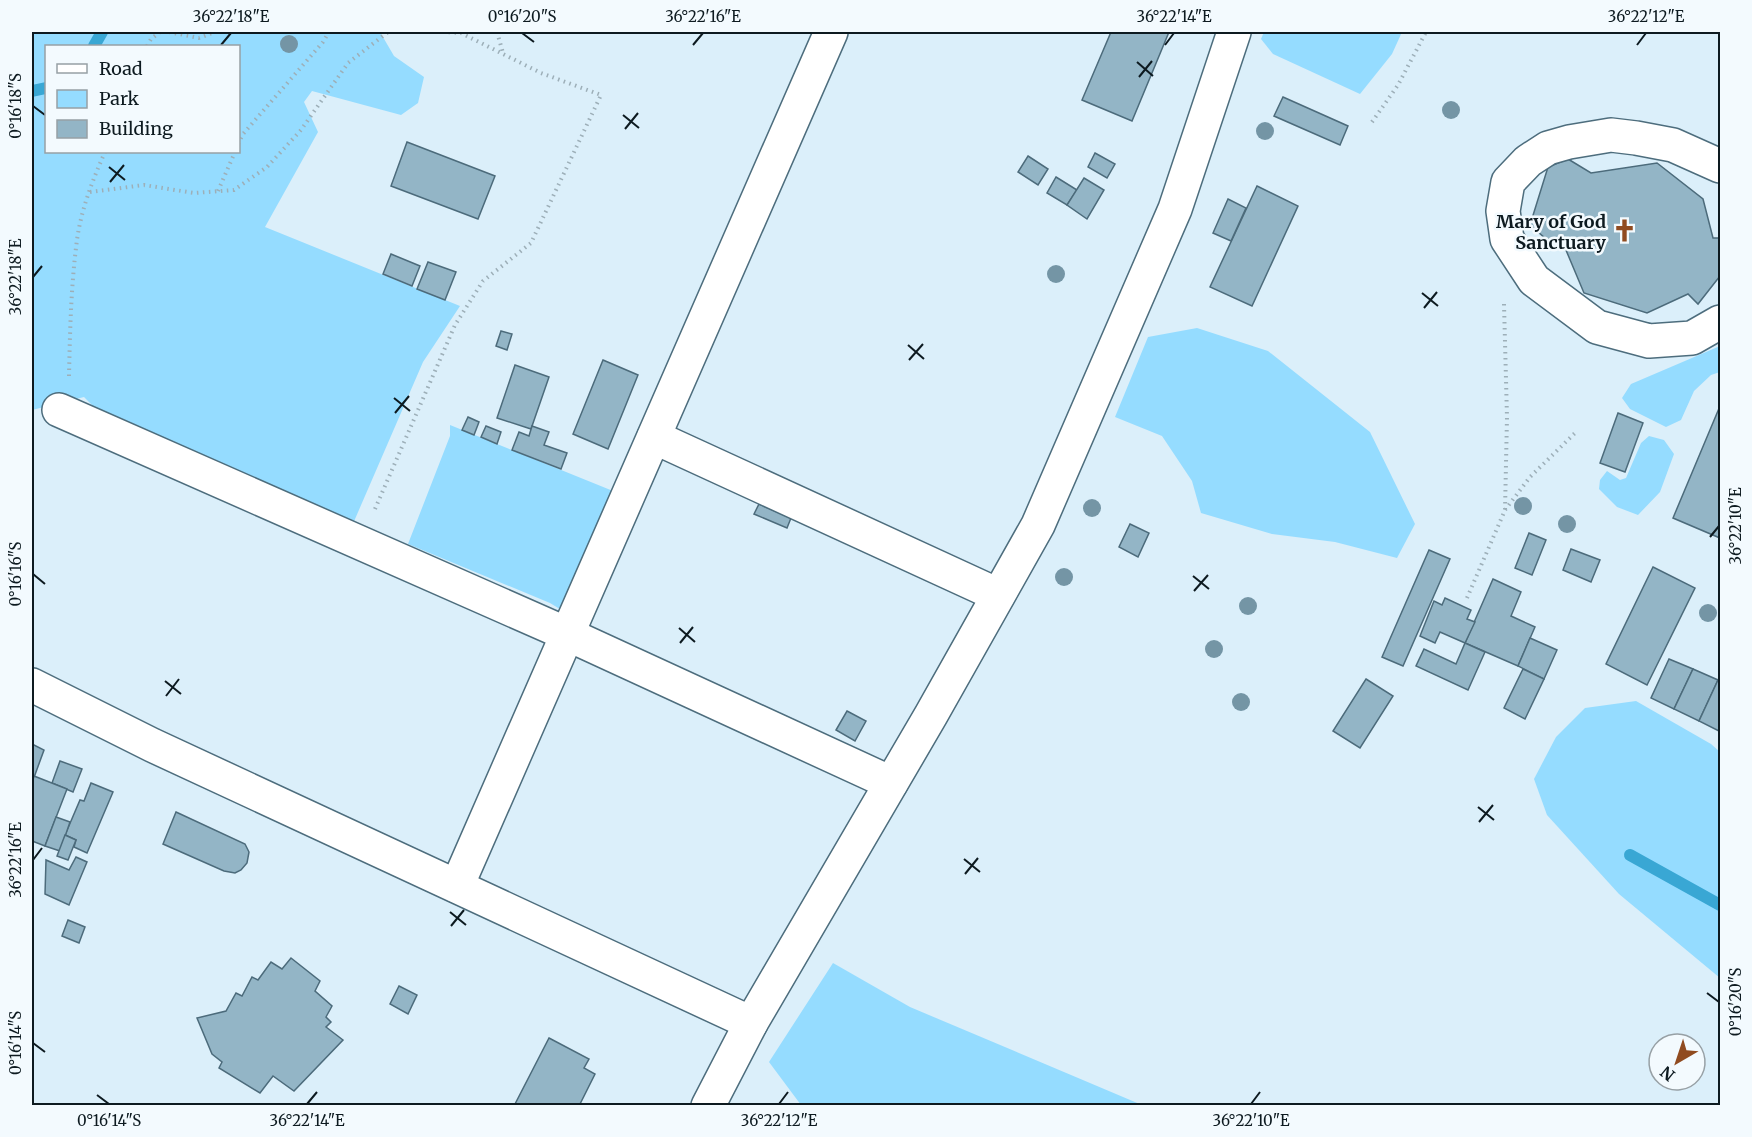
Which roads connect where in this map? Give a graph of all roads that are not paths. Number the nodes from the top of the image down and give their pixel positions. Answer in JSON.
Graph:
{"nodes":[{"id":1,"x":831,"y":32,"type":"edge"},
{"id":2,"x":1234,"y":32,"type":"edge"},
{"id":3,"x":1720,"y":166,"type":"edge"},
{"id":4,"x":1720,"y":322,"type":"edge"},
{"id":5,"x":59,"y":410,"type":"road end"},
{"id":6,"x":654,"y":437,"type":"junction"},
{"id":7,"x":998,"y":595,"type":"junction"},
{"id":8,"x":567,"y":634,"type":"junction"},
{"id":9,"x":32,"y":685,"type":"edge"},
{"id":10,"x":891,"y":783,"type":"junction"},
{"id":11,"x":457,"y":886,"type":"junction"},
{"id":12,"x":751,"y":1023,"type":"junction"},
{"id":13,"x":708,"y":1106,"type":"edge"}],
"edges":[{"from":1,"to":6,"type":"street"},
{"from":2,"to":7,"type":"street"},
{"from":3,"to":4,"type":"street"},
{"from":5,"to":8,"type":"street"},
{"from":6,"to":7,"type":"street"},
{"from":6,"to":8,"type":"street"},
{"from":7,"to":10,"type":"street"},
{"from":8,"to":10,"type":"street"},
{"from":8,"to":11,"type":"street"},
{"from":9,"to":11,"type":"street"},
{"from":10,"to":12,"type":"street"},
{"from":11,"to":12,"type":"street"},
{"from":12,"to":13,"type":"street"}]}
